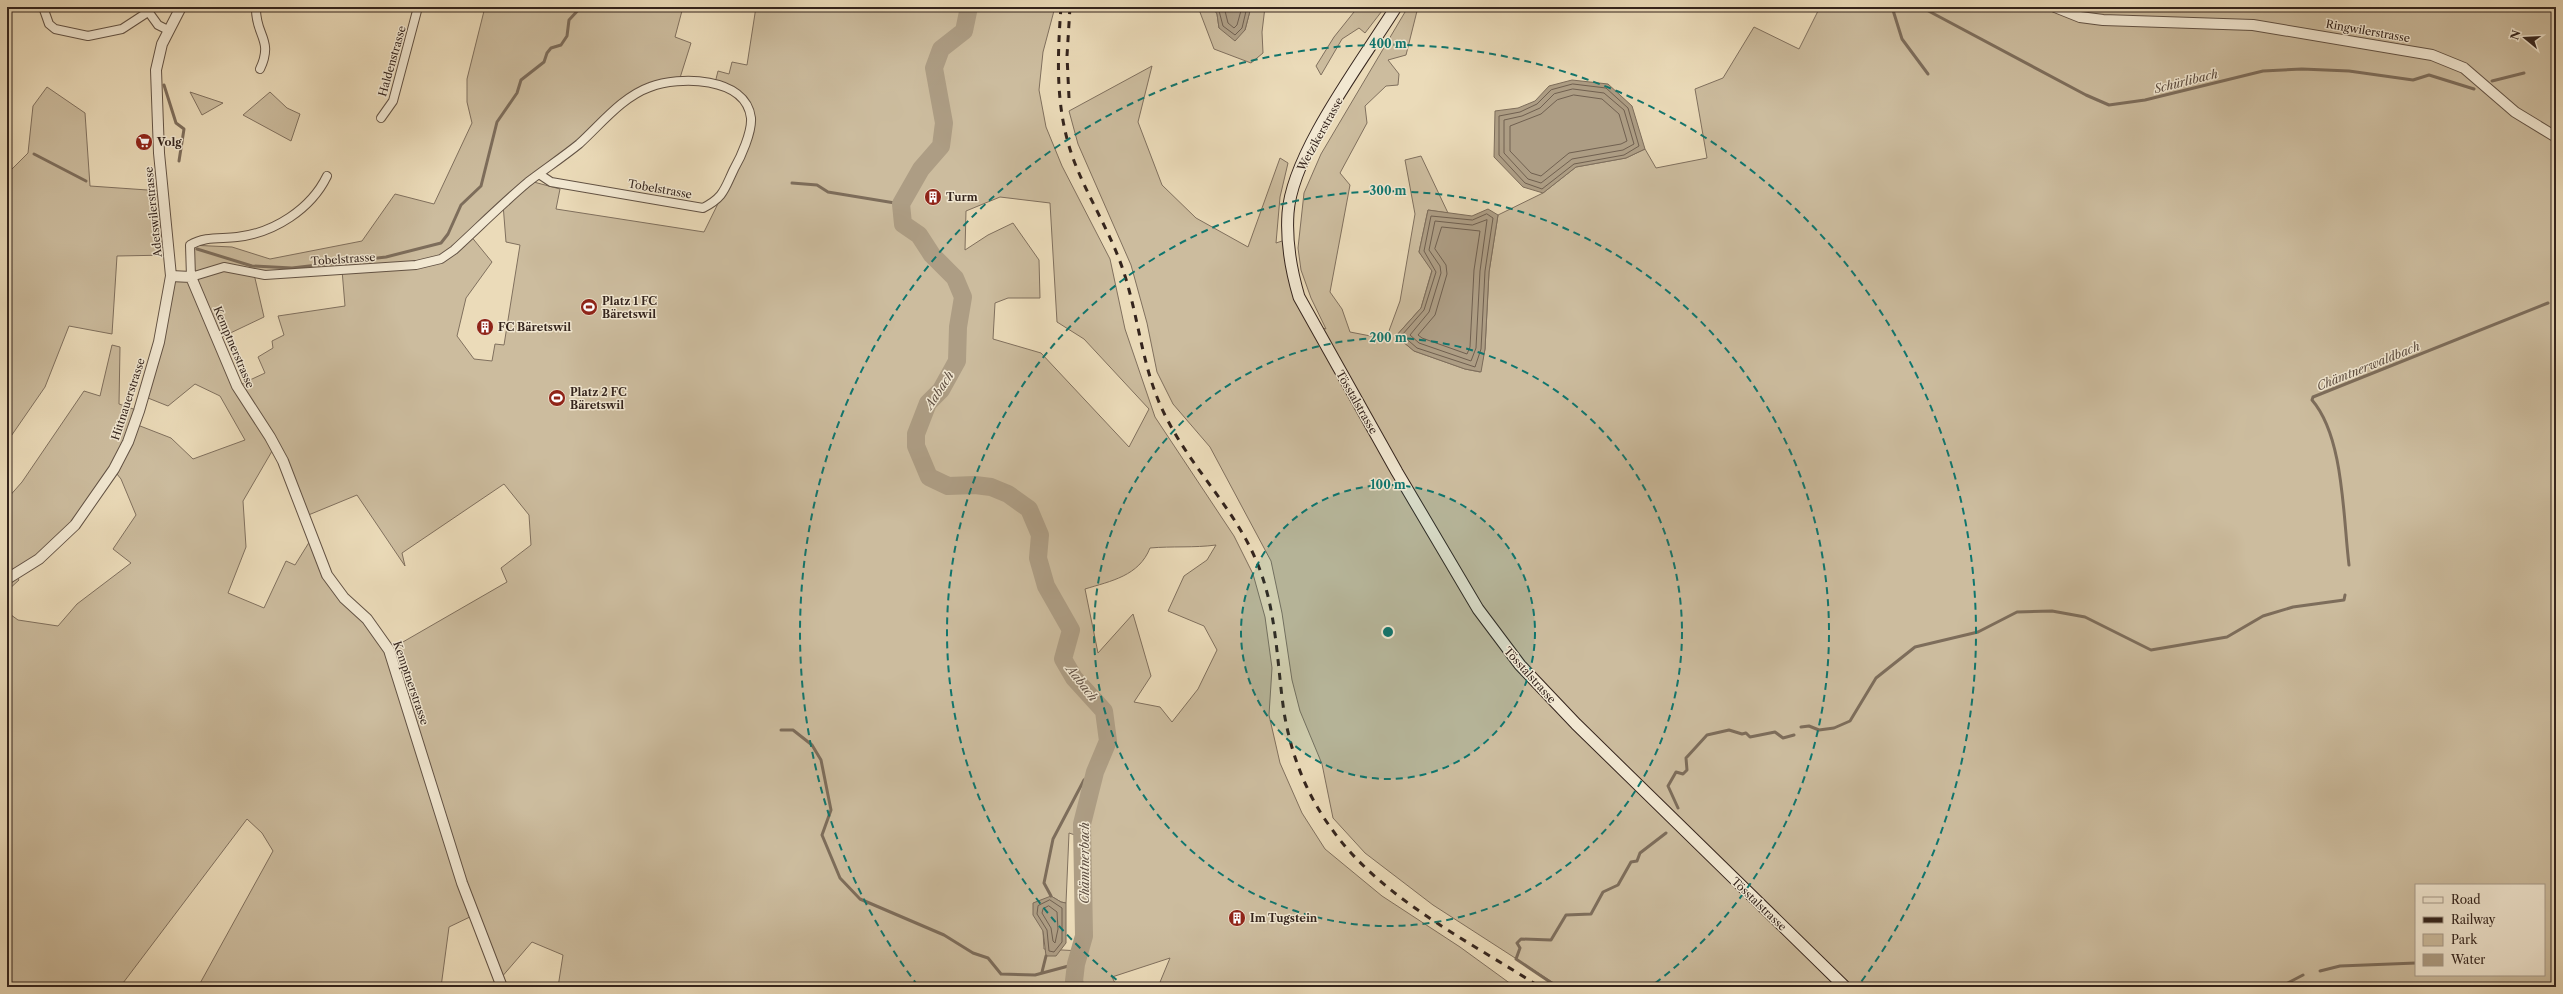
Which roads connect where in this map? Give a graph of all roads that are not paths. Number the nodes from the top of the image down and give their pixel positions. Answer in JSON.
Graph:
{"nodes":[{"id":1,"x":43,"y":7,"type":"edge"},
{"id":2,"x":181,"y":7,"type":"edge"},
{"id":3,"x":256,"y":7,"type":"edge"},
{"id":4,"x":418,"y":7,"type":"edge"},
{"id":5,"x":1396,"y":7,"type":"edge"},
{"id":6,"x":2055,"y":7,"type":"edge"},
{"id":7,"x":146,"y":10,"type":"edge"},
{"id":8,"x":168,"y":30,"type":"junction"},
{"id":9,"x":260,"y":69,"type":"dead end"},
{"id":10,"x":381,"y":118,"type":"dead end"},
{"id":11,"x":2556,"y":137,"type":"edge"},
{"id":12,"x":539,"y":174,"type":"junction"},
{"id":13,"x":327,"y":176,"type":"dead end"},
{"id":14,"x":171,"y":276,"type":"junction"},
{"id":15,"x":191,"y":277,"type":"junction"},
{"id":16,"x":1299,"y":297,"type":"joint"},
{"id":17,"x":7,"y":580,"type":"edge"},
{"id":18,"x":502,"y":987,"type":"edge"},
{"id":19,"x":1845,"y":987,"type":"edge"}],
"edges":[{"from":1,"to":7,"type":"street"},
{"from":2,"to":8,"type":"street","name":"Adetswilerstrasse"},
{"from":3,"to":9,"type":"street"},
{"from":4,"to":10,"type":"street","name":"Haldenstrasse"},
{"from":5,"to":16,"type":"main road","name":"Wetzikerstrasse"},
{"from":6,"to":11,"type":"street","name":"Ringwilerstrasse"},
{"from":7,"to":8,"type":"street"},
{"from":8,"to":14,"type":"street","name":"Adetswilerstrasse"},
{"from":12,"to":12,"type":"street","name":"Tobelstrasse"},
{"from":12,"to":15,"type":"street","name":"Tobelstrasse"},
{"from":13,"to":15,"type":"street"},
{"from":14,"to":15,"type":"street"},
{"from":14,"to":17,"type":"street","name":"Hittnauerstrasse"},
{"from":15,"to":18,"type":"street","name":"Kemptnerstrasse"},
{"from":16,"to":19,"type":"main road","name":"Tösstalstrasse"}]}
